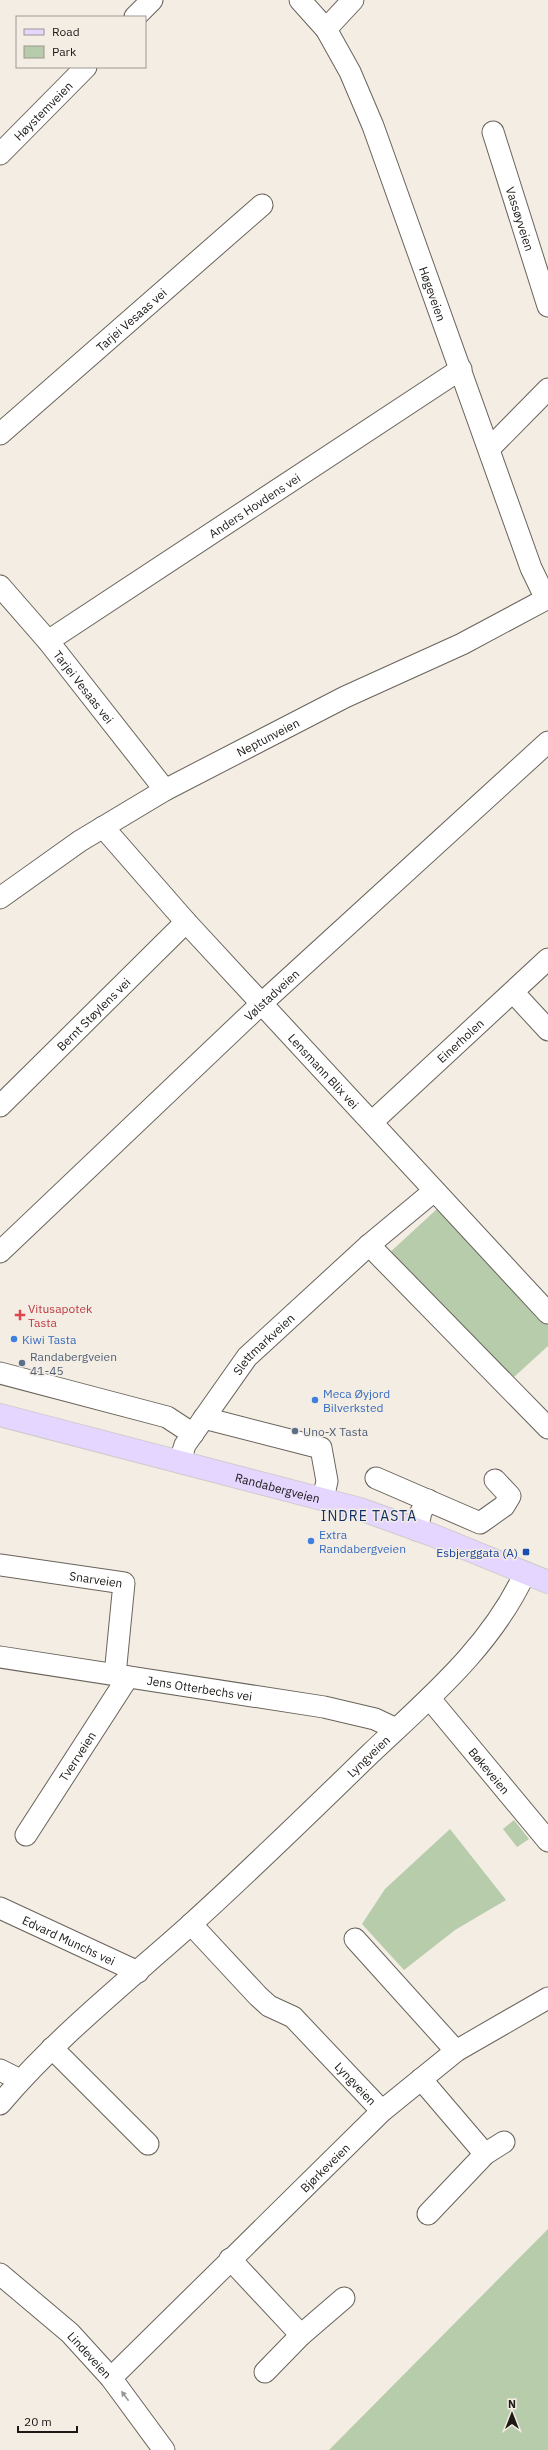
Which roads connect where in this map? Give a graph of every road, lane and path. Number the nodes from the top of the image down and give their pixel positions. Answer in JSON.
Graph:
{"nodes":[{"id":1,"x":152,"y":0,"type":"edge"},
{"id":2,"x":300,"y":0,"type":"edge"},
{"id":3,"x":353,"y":0,"type":"edge"},
{"id":4,"x":136,"y":16,"type":"edge"},
{"id":5,"x":326,"y":29,"type":"junction"},
{"id":6,"x":85,"y":68,"type":"edge"},
{"id":7,"x":492,"y":132,"type":"dead end"},
{"id":8,"x":0,"y":154,"type":"edge"},
{"id":9,"x":262,"y":205,"type":"dead end"},
{"id":10,"x":548,"y":306,"type":"edge"},
{"id":11,"x":461,"y":369,"type":"junction"},
{"id":12,"x":548,"y":389,"type":"edge"},
{"id":13,"x":0,"y":434,"type":"edge"},
{"id":14,"x":489,"y":449,"type":"junction"},
{"id":15,"x":0,"y":586,"type":"edge"},
{"id":16,"x":547,"y":599,"type":"edge"},
{"id":17,"x":48,"y":641,"type":"junction"},
{"id":18,"x":548,"y":742,"type":"edge"},
{"id":19,"x":165,"y":790,"type":"junction"},
{"id":20,"x":103,"y":826,"type":"junction"},
{"id":21,"x":0,"y":898,"type":"edge"},
{"id":22,"x":186,"y":922,"type":"junction"},
{"id":23,"x":548,"y":959,"type":"edge"},
{"id":24,"x":513,"y":992,"type":"junction"},
{"id":25,"x":261,"y":1004,"type":"junction"},
{"id":26,"x":548,"y":1030,"type":"edge"},
{"id":27,"x":0,"y":1106,"type":"edge"},
{"id":28,"x":372,"y":1122,"type":"junction"},
{"id":29,"x":434,"y":1191,"type":"junction"},
{"id":30,"x":369,"y":1245,"type":"junction"},
{"id":31,"x":0,"y":1252,"type":"edge"},
{"id":32,"x":548,"y":1313,"type":"edge"},
{"id":33,"x":0,"y":1373,"type":"edge"},
{"id":34,"x":0,"y":1415,"type":"edge"},
{"id":35,"x":199,"y":1426,"type":"junction"},
{"id":36,"x":548,"y":1428,"type":"edge"},
{"id":37,"x":180,"y":1461,"type":"junction"},
{"id":38,"x":376,"y":1478,"type":"dead end"},
{"id":39,"x":495,"y":1480,"type":"dead end"},
{"id":40,"x":323,"y":1499,"type":"junction"},
{"id":41,"x":428,"y":1500,"type":"junction"},
{"id":42,"x":417,"y":1530,"type":"junction"},
{"id":43,"x":0,"y":1565,"type":"edge"},
{"id":44,"x":525,"y":1572,"type":"junction"},
{"id":45,"x":548,"y":1582,"type":"edge"},
{"id":46,"x":0,"y":1657,"type":"edge"},
{"id":47,"x":122,"y":1676,"type":"junction"},
{"id":48,"x":430,"y":1699,"type":"junction"},
{"id":49,"x":396,"y":1729,"type":"junction"},
{"id":50,"x":26,"y":1835,"type":"dead end"},
{"id":51,"x":548,"y":1841,"type":"edge"},
{"id":52,"x":0,"y":1908,"type":"edge"},
{"id":53,"x":191,"y":1924,"type":"junction"},
{"id":54,"x":355,"y":1939,"type":"dead end"},
{"id":55,"x":138,"y":1972,"type":"junction"},
{"id":56,"x":548,"y":1998,"type":"edge"},
{"id":57,"x":52,"y":2048,"type":"junction"},
{"id":58,"x":456,"y":2052,"type":"junction"},
{"id":59,"x":0,"y":2070,"type":"edge"},
{"id":60,"x":421,"y":2079,"type":"junction"},
{"id":61,"x":20,"y":2080,"type":"junction"},
{"id":62,"x":0,"y":2104,"type":"edge"},
{"id":63,"x":382,"y":2111,"type":"junction"},
{"id":64,"x":504,"y":2142,"type":"dead end"},
{"id":65,"x":148,"y":2144,"type":"dead end"},
{"id":66,"x":485,"y":2154,"type":"junction"},
{"id":67,"x":428,"y":2214,"type":"dead end"},
{"id":68,"x":230,"y":2259,"type":"junction"},
{"id":69,"x":0,"y":2274,"type":"edge"},
{"id":70,"x":344,"y":2298,"type":"dead end"},
{"id":71,"x":294,"y":2342,"type":"junction"},
{"id":72,"x":265,"y":2372,"type":"dead end"},
{"id":73,"x":111,"y":2378,"type":"junction"},
{"id":74,"x":164,"y":2450,"type":"edge"}],
"edges":[{"from":1,"to":4,"type":"street"},
{"from":2,"to":5,"type":"street","name":"Høgeveien"},
{"from":3,"to":5,"type":"street"},
{"from":5,"to":11,"type":"street","name":"Høgeveien"},
{"from":6,"to":8,"type":"street","name":"Høystemveien"},
{"from":7,"to":10,"type":"street","name":"Vassøyveien"},
{"from":9,"to":13,"type":"street","name":"Tarjei Vesaas vei"},
{"from":11,"to":14,"type":"street","name":"Høgeveien"},
{"from":11,"to":17,"type":"street","name":"Anders Hovdens vei"},
{"from":12,"to":14,"type":"street"},
{"from":14,"to":16,"type":"street","name":"Høgeveien"},
{"from":15,"to":17,"type":"street","name":"Tarjei Vesaas vei"},
{"from":16,"to":19,"type":"street","name":"Neptunveien"},
{"from":17,"to":19,"type":"street","name":"Tarjei Vesaas vei"},
{"from":18,"to":25,"type":"street","name":"Vølstadveien"},
{"from":19,"to":20,"type":"street","name":"Neptunveien"},
{"from":20,"to":21,"type":"street","name":"Neptunveien"},
{"from":20,"to":22,"type":"street","name":"Lensmann Blix vei"},
{"from":22,"to":25,"type":"street","name":"Lensmann Blix vei"},
{"from":22,"to":27,"type":"street","name":"Bernt Støylens vei"},
{"from":23,"to":24,"type":"street","name":"Einerholen"},
{"from":24,"to":26,"type":"street"},
{"from":24,"to":28,"type":"street","name":"Einerholen"},
{"from":25,"to":28,"type":"street","name":"Lensmann Blix vei"},
{"from":25,"to":31,"type":"street","name":"Vølstadveien"},
{"from":28,"to":29,"type":"street","name":"Lensmann Blix vei"},
{"from":29,"to":30,"type":"street","name":"Slettmarkveien"},
{"from":29,"to":32,"type":"street","name":"Lensmann Blix vei"},
{"from":30,"to":35,"type":"street","name":"Slettmarkveien"},
{"from":30,"to":36,"type":"street"},
{"from":33,"to":35,"type":"street"},
{"from":34,"to":37,"type":"main road","name":"Randabergveien"},
{"from":35,"to":37,"type":"street","name":"Slettmarkveien"},
{"from":35,"to":40,"type":"street"},
{"from":37,"to":40,"type":"main road","name":"Randabergveien"},
{"from":38,"to":41,"type":"street"},
{"from":39,"to":41,"type":"street"},
{"from":40,"to":42,"type":"main road","name":"Randabergveien"},
{"from":41,"to":42,"type":"street"},
{"from":42,"to":44,"type":"main road","name":"Randabergveien"},
{"from":43,"to":47,"type":"street","name":"Snarveien"},
{"from":44,"to":45,"type":"main road","name":"Randabergveien"},
{"from":44,"to":48,"type":"street","name":"Lyngveien"},
{"from":46,"to":47,"type":"street","name":"Jens Otterbechs vei"},
{"from":47,"to":49,"type":"street","name":"Jens Otterbechs vei"},
{"from":47,"to":50,"type":"street","name":"Tverrveien"},
{"from":48,"to":49,"type":"street","name":"Lyngveien"},
{"from":48,"to":51,"type":"street","name":"Bøkeveien"},
{"from":49,"to":53,"type":"street","name":"Lyngveien"},
{"from":52,"to":55,"type":"street","name":"Edvard Munchs vei"},
{"from":53,"to":55,"type":"street","name":"Lyngveien"},
{"from":53,"to":63,"type":"street","name":"Lyngveien"},
{"from":54,"to":58,"type":"street"},
{"from":55,"to":57,"type":"street","name":"Lyngveien"},
{"from":56,"to":58,"type":"street","name":"Bjørkeveien"},
{"from":57,"to":61,"type":"street","name":"Lyngveien"},
{"from":57,"to":65,"type":"street"},
{"from":58,"to":60,"type":"street","name":"Bjørkeveien"},
{"from":59,"to":61,"type":"street"},
{"from":60,"to":63,"type":"street","name":"Bjørkeveien"},
{"from":60,"to":66,"type":"street"},
{"from":61,"to":62,"type":"street","name":"Lyngveien"},
{"from":63,"to":68,"type":"street","name":"Bjørkeveien"},
{"from":64,"to":66,"type":"street"},
{"from":66,"to":67,"type":"street"},
{"from":68,"to":71,"type":"street"},
{"from":68,"to":73,"type":"street","name":"Bjørkeveien"},
{"from":69,"to":73,"type":"street","name":"Lindeveien"},
{"from":70,"to":71,"type":"street"},
{"from":71,"to":72,"type":"street"},
{"from":74,"to":73,"type":"street","name":"Lindeveien","one_way":true}]}
